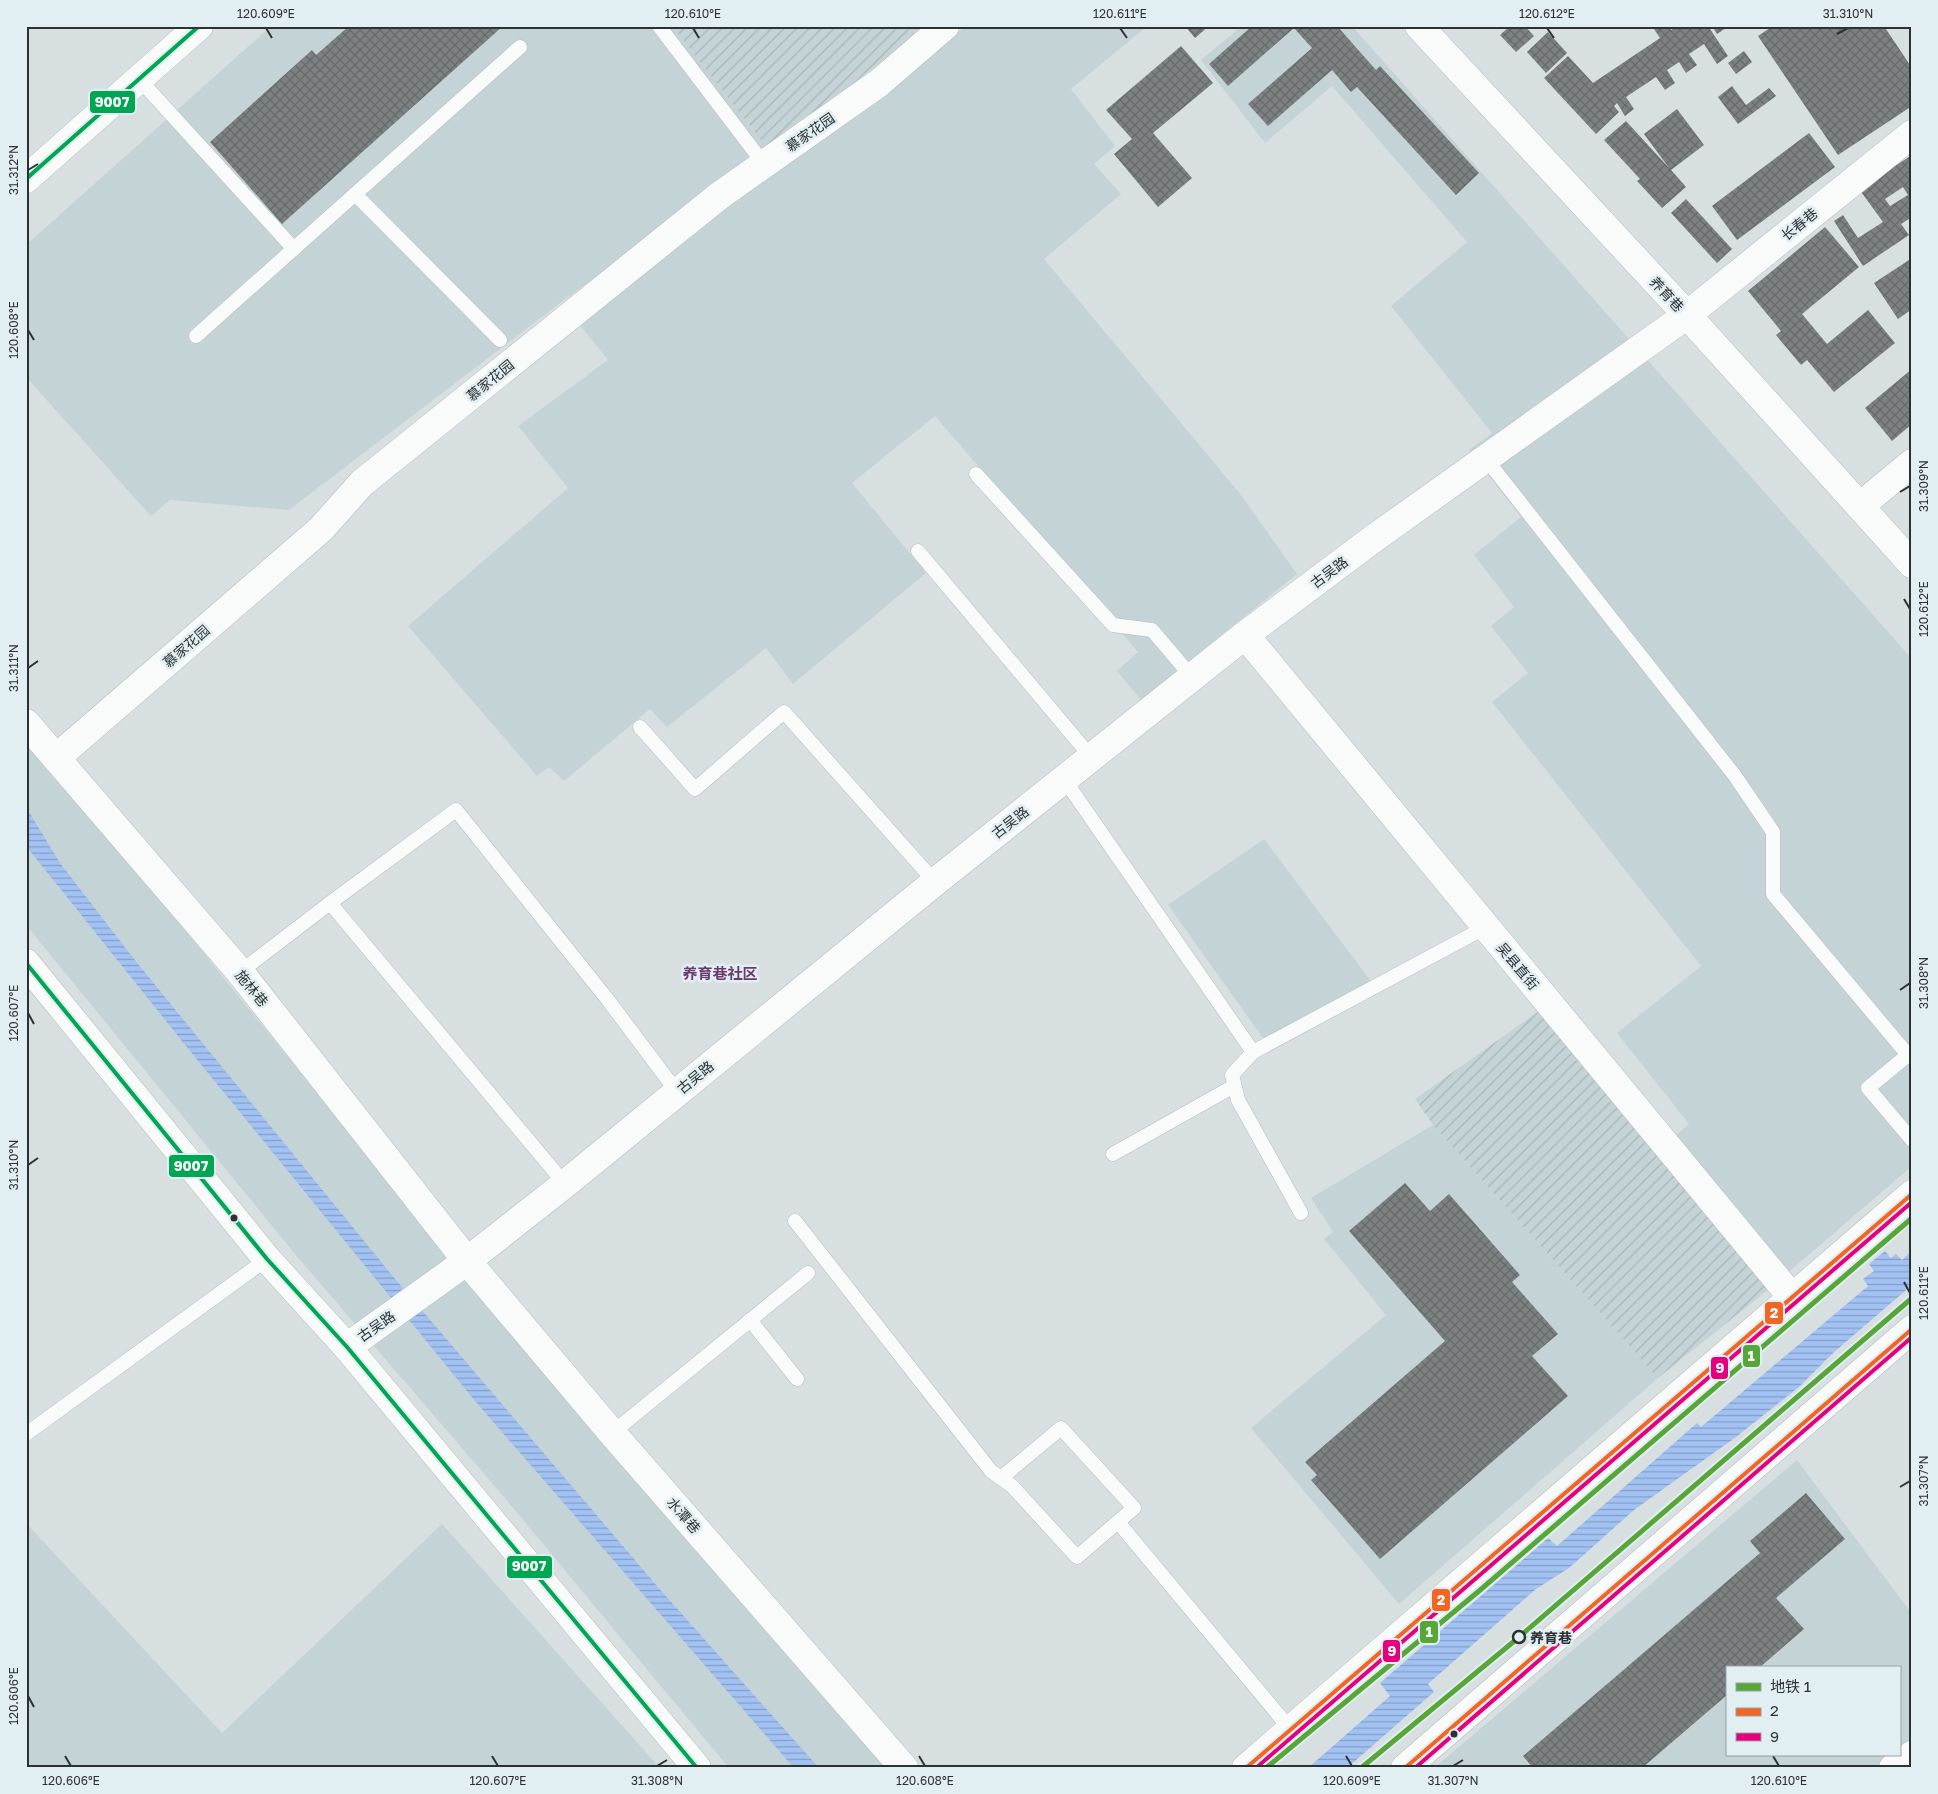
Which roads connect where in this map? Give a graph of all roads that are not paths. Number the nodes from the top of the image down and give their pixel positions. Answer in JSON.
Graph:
{"nodes":[{"id":1,"x":199,"y":26,"type":"edge"},
{"id":2,"x":659,"y":26,"type":"edge"},
{"id":3,"x":944,"y":26,"type":"edge"},
{"id":4,"x":1419,"y":26,"type":"edge"},
{"id":5,"x":520,"y":47,"type":"dead end"},
{"id":6,"x":139,"y":79,"type":"junction"},
{"id":7,"x":1912,"y":134,"type":"edge"},
{"id":8,"x":764,"y":164,"type":"junction"},
{"id":9,"x":26,"y":180,"type":"edge"},
{"id":10,"x":355,"y":194,"type":"junction"},
{"id":11,"x":294,"y":249,"type":"junction"},
{"id":12,"x":1687,"y":315,"type":"junction"},
{"id":13,"x":196,"y":336,"type":"dead end"},
{"id":14,"x":500,"y":340,"type":"dead end"},
{"id":15,"x":1486,"y":459,"type":"junction"},
{"id":16,"x":1912,"y":463,"type":"edge"},
{"id":17,"x":976,"y":474,"type":"dead end"},
{"id":18,"x":1860,"y":506,"type":"junction"},
{"id":19,"x":918,"y":551,"type":"dead end"},
{"id":20,"x":1912,"y":564,"type":"edge"},
{"id":21,"x":1245,"y":635,"type":"junction"},
{"id":22,"x":1192,"y":677,"type":"junction"},
{"id":23,"x":26,"y":723,"type":"edge"},
{"id":24,"x":640,"y":727,"type":"dead end"},
{"id":25,"x":1091,"y":757,"type":"junction"},
{"id":26,"x":56,"y":758,"type":"junction"},
{"id":27,"x":1064,"y":779,"type":"junction"},
{"id":28,"x":934,"y":882,"type":"junction"},
{"id":29,"x":330,"y":903,"type":"junction"},
{"id":30,"x":1486,"y":926,"type":"junction"},
{"id":31,"x":26,"y":964,"type":"edge"},
{"id":32,"x":240,"y":972,"type":"junction"},
{"id":33,"x":1253,"y":1052,"type":"junction"},
{"id":34,"x":1234,"y":1086,"type":"junction"},
{"id":35,"x":677,"y":1092,"type":"junction"},
{"id":36,"x":1912,"y":1140,"type":"edge"},
{"id":37,"x":1113,"y":1154,"type":"dead end"},
{"id":38,"x":565,"y":1184,"type":"junction"},
{"id":39,"x":1912,"y":1194,"type":"edge"},
{"id":40,"x":1301,"y":1213,"type":"dead end"},
{"id":41,"x":795,"y":1221,"type":"dead end"},
{"id":42,"x":267,"y":1259,"type":"junction"},
{"id":43,"x":467,"y":1261,"type":"junction"},
{"id":44,"x":808,"y":1273,"type":"dead end"},
{"id":45,"x":1791,"y":1296,"type":"junction"},
{"id":46,"x":750,"y":1320,"type":"junction"},
{"id":47,"x":1912,"y":1329,"type":"edge"},
{"id":48,"x":347,"y":1347,"type":"junction"},
{"id":49,"x":797,"y":1378,"type":"dead end"},
{"id":50,"x":612,"y":1433,"type":"junction"},
{"id":51,"x":26,"y":1434,"type":"edge"},
{"id":52,"x":1000,"y":1478,"type":"junction"},
{"id":53,"x":1118,"y":1522,"type":"junction"},
{"id":54,"x":1290,"y":1730,"type":"junction"},
{"id":55,"x":1912,"y":1755,"type":"edge"},
{"id":56,"x":697,"y":1768,"type":"edge"},
{"id":57,"x":904,"y":1768,"type":"edge"},
{"id":58,"x":1246,"y":1768,"type":"edge"},
{"id":59,"x":1405,"y":1768,"type":"edge"},
{"id":60,"x":1893,"y":1768,"type":"edge"}],
"edges":[{"from":1,"to":6,"type":"street"},
{"from":2,"to":8,"type":"lane"},
{"from":3,"to":8,"type":"street","name":"慕家花园"},
{"from":4,"to":12,"type":"street","name":"养育巷"},
{"from":5,"to":10,"type":"lane"},
{"from":6,"to":9,"type":"street"},
{"from":6,"to":11,"type":"lane"},
{"from":7,"to":12,"type":"street","name":"长春巷"},
{"from":8,"to":26,"type":"street","name":"慕家花园"},
{"from":10,"to":11,"type":"lane"},
{"from":10,"to":14,"type":"lane"},
{"from":11,"to":13,"type":"lane"},
{"from":12,"to":15,"type":"street","name":"古吴路"},
{"from":12,"to":18,"type":"street","name":"养育巷"},
{"from":15,"to":21,"type":"street","name":"古吴路"},
{"from":15,"to":36,"type":"lane"},
{"from":16,"to":18,"type":"street"},
{"from":17,"to":22,"type":"lane"},
{"from":18,"to":20,"type":"street","name":"养育巷"},
{"from":19,"to":25,"type":"lane"},
{"from":21,"to":22,"type":"street","name":"古吴路"},
{"from":21,"to":30,"type":"street","name":"吴县直街"},
{"from":22,"to":25,"type":"street","name":"古吴路"},
{"from":23,"to":26,"type":"street","name":"施林巷"},
{"from":24,"to":28,"type":"lane"},
{"from":25,"to":27,"type":"street","name":"古吴路"},
{"from":26,"to":32,"type":"street","name":"施林巷"},
{"from":27,"to":28,"type":"street","name":"古吴路"},
{"from":27,"to":33,"type":"lane"},
{"from":28,"to":35,"type":"street","name":"古吴路"},
{"from":29,"to":32,"type":"lane"},
{"from":29,"to":35,"type":"lane"},
{"from":29,"to":38,"type":"lane"},
{"from":30,"to":33,"type":"lane"},
{"from":30,"to":45,"type":"street","name":"吴县直街"},
{"from":31,"to":42,"type":"street"},
{"from":32,"to":43,"type":"street","name":"施林巷"},
{"from":33,"to":34,"type":"lane"},
{"from":34,"to":37,"type":"lane"},
{"from":34,"to":40,"type":"lane"},
{"from":35,"to":38,"type":"street","name":"古吴路"},
{"from":38,"to":43,"type":"street","name":"古吴路"},
{"from":39,"to":45,"type":"street"},
{"from":41,"to":52,"type":"lane"},
{"from":42,"to":48,"type":"street"},
{"from":42,"to":51,"type":"lane"},
{"from":43,"to":48,"type":"street","name":"古吴路"},
{"from":43,"to":50,"type":"street","name":"水潭巷"},
{"from":44,"to":46,"type":"lane"},
{"from":45,"to":54,"type":"street"},
{"from":46,"to":49,"type":"lane"},
{"from":46,"to":50,"type":"lane"},
{"from":47,"to":59,"type":"street"},
{"from":48,"to":56,"type":"street"},
{"from":50,"to":57,"type":"street","name":"水潭巷"},
{"from":52,"to":53,"type":"lane"},
{"from":52,"to":53,"type":"lane"},
{"from":53,"to":54,"type":"lane"},
{"from":54,"to":58,"type":"street"},
{"from":55,"to":60,"type":"street"}]}
